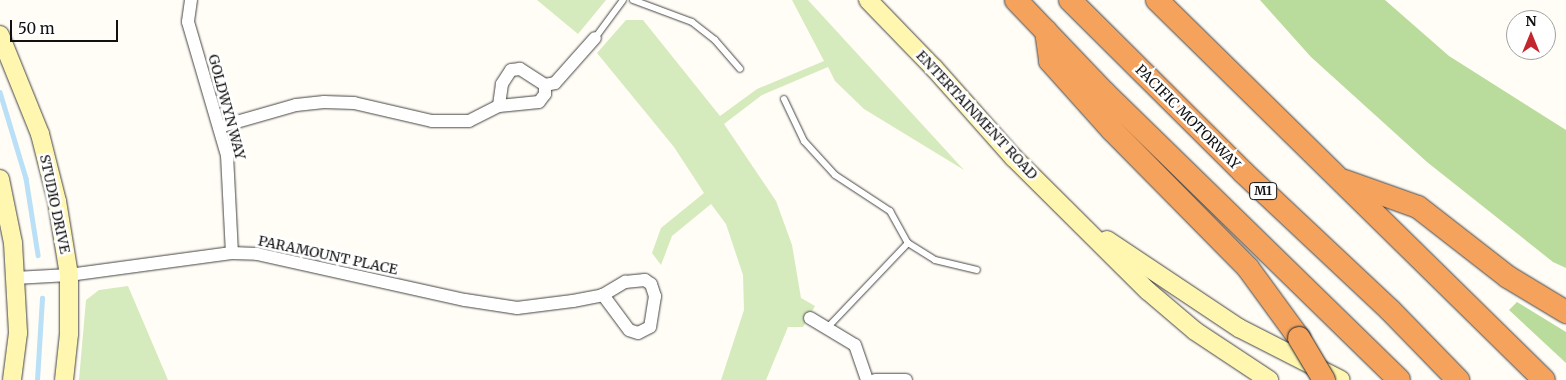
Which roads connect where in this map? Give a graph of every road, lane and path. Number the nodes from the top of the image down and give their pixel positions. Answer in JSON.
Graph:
{"nodes":[{"id":1,"x":191,"y":0,"type":"edge"},
{"id":2,"x":623,"y":0,"type":"edge"},
{"id":3,"x":633,"y":0,"type":"edge"},
{"id":4,"x":868,"y":0,"type":"edge"},
{"id":5,"x":1016,"y":0,"type":"edge"},
{"id":6,"x":1070,"y":0,"type":"edge"},
{"id":7,"x":1156,"y":0,"type":"edge"},
{"id":8,"x":1046,"y":31,"type":"junction"},
{"id":9,"x":0,"y":35,"type":"edge"},
{"id":10,"x":595,"y":38,"type":"joint"},
{"id":11,"x":740,"y":69,"type":"dead end"},
{"id":12,"x":545,"y":85,"type":"junction"},
{"id":13,"x":784,"y":99,"type":"dead end"},
{"id":14,"x":499,"y":106,"type":"junction"},
{"id":15,"x":219,"y":127,"type":"junction"},
{"id":16,"x":1336,"y":178,"type":"junction"},
{"id":17,"x":0,"y":179,"type":"edge"},
{"id":18,"x":1088,"y":228,"type":"junction"},
{"id":19,"x":908,"y":243,"type":"junction"},
{"id":20,"x":232,"y":253,"type":"junction"},
{"id":21,"x":977,"y":270,"type":"dead end"},
{"id":22,"x":70,"y":275,"type":"junction"},
{"id":23,"x":15,"y":278,"type":"junction"},
{"id":24,"x":603,"y":294,"type":"junction"},
{"id":25,"x":1566,"y":312,"type":"edge"},
{"id":26,"x":810,"y":318,"type":"dead end"},
{"id":27,"x":828,"y":327,"type":"junction"},
{"id":28,"x":12,"y":380,"type":"edge"},
{"id":29,"x":64,"y":380,"type":"edge"},
{"id":30,"x":867,"y":380,"type":"edge"},
{"id":31,"x":875,"y":380,"type":"edge"},
{"id":32,"x":906,"y":380,"type":"edge"},
{"id":33,"x":1269,"y":380,"type":"edge"},
{"id":34,"x":1324,"y":380,"type":"edge"},
{"id":35,"x":1341,"y":380,"type":"edge"},
{"id":36,"x":1399,"y":380,"type":"edge"},
{"id":37,"x":1458,"y":380,"type":"edge"},
{"id":38,"x":1544,"y":380,"type":"edge"}],
"edges":[{"from":1,"to":15,"type":"street","name":"GOLDWYN WAY"},
{"from":2,"to":10,"type":"lane"},
{"from":3,"to":11,"type":"lane"},
{"from":4,"to":18,"type":"street","name":"ENTERTAINMENT ROAD"},
{"from":5,"to":8,"type":"highway"},
{"from":6,"to":37,"type":"highway","name":"PACIFIC MOTORWAY","number":"M1"},
{"from":7,"to":16,"type":"highway"},
{"from":8,"to":34,"type":"highway","bridge":true},
{"from":8,"to":36,"type":"highway"},
{"from":9,"to":22,"type":"street","name":"STUDIO DRIVE"},
{"from":10,"to":12,"type":"street"},
{"from":12,"to":14,"type":"street"},
{"from":12,"to":14,"type":"street"},
{"from":13,"to":19,"type":"lane"},
{"from":14,"to":15,"type":"street"},
{"from":15,"to":20,"type":"street","name":"GOLDWYN WAY"},
{"from":16,"to":25,"type":"highway"},
{"from":16,"to":38,"type":"highway"},
{"from":17,"to":23,"type":"street"},
{"from":18,"to":33,"type":"street","name":"ENTERTAINMENT ROAD"},
{"from":18,"to":35,"type":"street","name":"ENTERTAINMENT ROAD"},
{"from":19,"to":21,"type":"lane"},
{"from":19,"to":27,"type":"lane"},
{"from":20,"to":22,"type":"street","name":"PARAMOUNT PLACE"},
{"from":20,"to":24,"type":"street","name":"PARAMOUNT PLACE"},
{"from":22,"to":23,"type":"street","name":"PARAMOUNT PLACE"},
{"from":22,"to":29,"type":"street","name":"STUDIO DRIVE"},
{"from":23,"to":28,"type":"street"},
{"from":24,"to":24,"type":"street","name":"PARAMOUNT PLACE"},
{"from":26,"to":27,"type":"street"},
{"from":27,"to":30,"type":"street"},
{"from":31,"to":32,"type":"street"}]}
